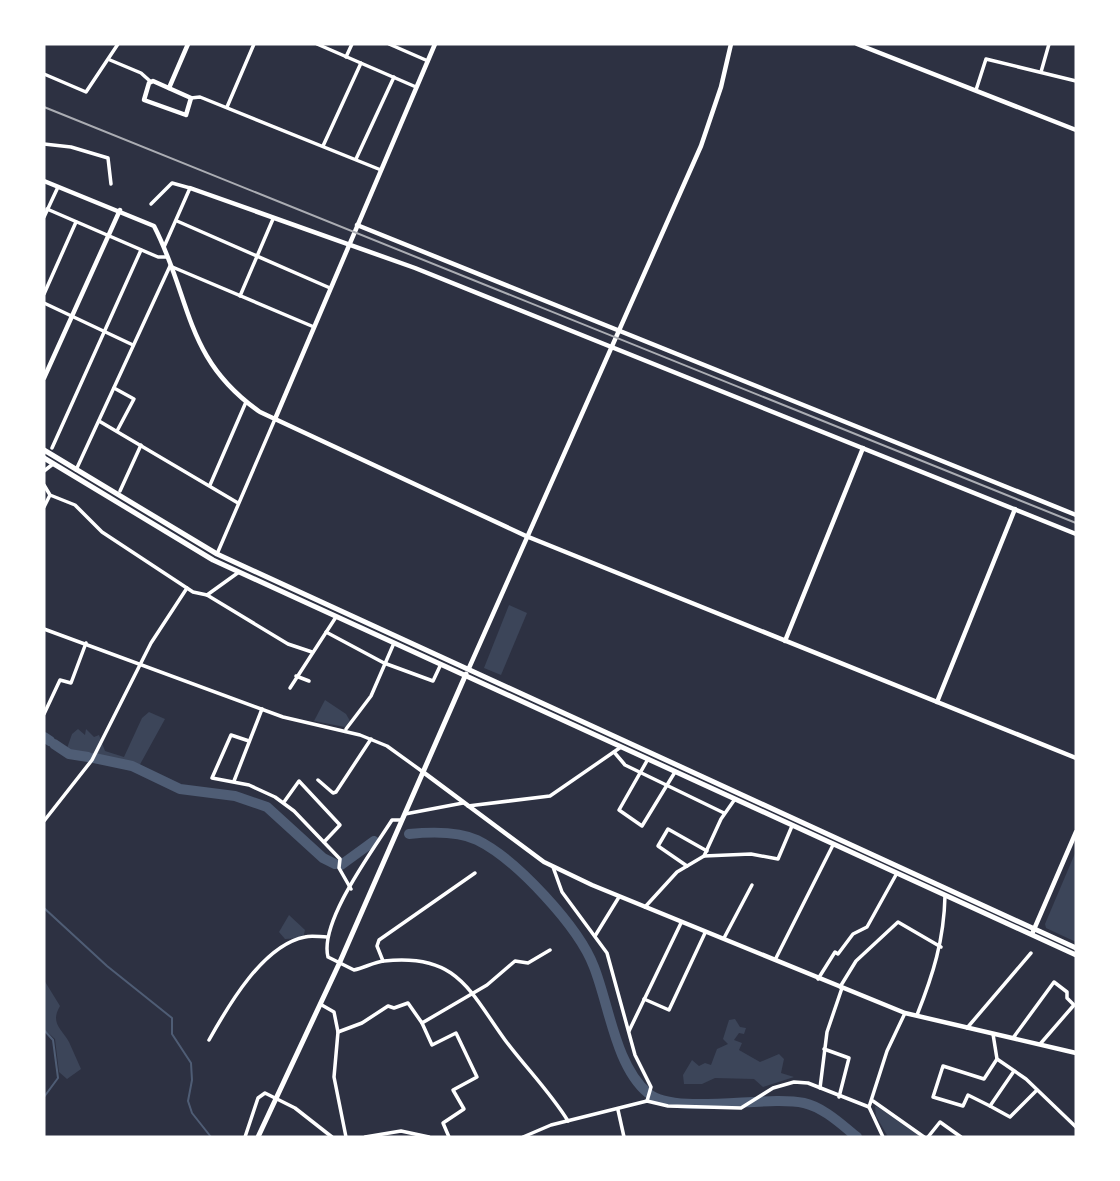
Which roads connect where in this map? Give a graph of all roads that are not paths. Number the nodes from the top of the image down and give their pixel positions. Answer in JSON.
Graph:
{"nodes":[{"id":1,"x":118,"y":44,"type":"edge"},
{"id":2,"x":188,"y":44,"type":"edge"},
{"id":3,"x":254,"y":44,"type":"edge"},
{"id":4,"x":317,"y":44,"type":"edge"},
{"id":5,"x":352,"y":44,"type":"edge"},
{"id":6,"x":388,"y":44,"type":"edge"},
{"id":7,"x":435,"y":44,"type":"edge"},
{"id":8,"x":731,"y":44,"type":"edge"},
{"id":9,"x":857,"y":44,"type":"edge"},
{"id":10,"x":1049,"y":44,"type":"edge"},
{"id":11,"x":346,"y":57,"type":"junction"},
{"id":12,"x":110,"y":60,"type":"junction"},
{"id":13,"x":428,"y":61,"type":"junction"},
{"id":14,"x":360,"y":63,"type":"junction"},
{"id":15,"x":1041,"y":73,"type":"junction"},
{"id":16,"x":44,"y":74,"type":"edge"},
{"id":17,"x":394,"y":77,"type":"junction"},
{"id":18,"x":1076,"y":81,"type":"edge"},
{"id":19,"x":151,"y":82,"type":"junction"},
{"id":20,"x":416,"y":87,"type":"junction"},
{"id":21,"x":169,"y":88,"type":"junction"},
{"id":22,"x":976,"y":90,"type":"junction"},
{"id":23,"x":191,"y":98,"type":"junction"},
{"id":24,"x":227,"y":107,"type":"junction"},
{"id":25,"x":1076,"y":130,"type":"edge"},
{"id":26,"x":44,"y":144,"type":"edge"},
{"id":27,"x":323,"y":146,"type":"junction"},
{"id":28,"x":356,"y":159,"type":"junction"},
{"id":29,"x":381,"y":170,"type":"junction"},
{"id":30,"x":44,"y":181,"type":"edge"},
{"id":31,"x":111,"y":184,"type":"dead end"},
{"id":32,"x":58,"y":187,"type":"junction"},
{"id":33,"x":190,"y":188,"type":"junction"},
{"id":34,"x":151,"y":204,"type":"dead end"},
{"id":35,"x":47,"y":209,"type":"junction"},
{"id":36,"x":120,"y":210,"type":"junction"},
{"id":37,"x":44,"y":217,"type":"edge"},
{"id":38,"x":273,"y":219,"type":"junction"},
{"id":39,"x":177,"y":221,"type":"junction"},
{"id":40,"x":76,"y":222,"type":"junction"},
{"id":41,"x":357,"y":225,"type":"junction"},
{"id":42,"x":108,"y":236,"type":"junction"},
{"id":43,"x":348,"y":245,"type":"junction"},
{"id":44,"x":164,"y":249,"type":"junction"},
{"id":45,"x":141,"y":250,"type":"junction"},
{"id":46,"x":258,"y":256,"type":"junction"},
{"id":47,"x":166,"y":257,"type":"junction"},
{"id":48,"x":170,"y":265,"type":"junction"},
{"id":49,"x":330,"y":288,"type":"junction"},
{"id":50,"x":44,"y":294,"type":"edge"},
{"id":51,"x":240,"y":296,"type":"junction"},
{"id":52,"x":44,"y":303,"type":"edge"},
{"id":53,"x":71,"y":316,"type":"junction"},
{"id":54,"x":314,"y":327,"type":"junction"},
{"id":55,"x":618,"y":329,"type":"junction"},
{"id":56,"x":104,"y":331,"type":"junction"},
{"id":57,"x":133,"y":345,"type":"junction"},
{"id":58,"x":611,"y":346,"type":"junction"},
{"id":59,"x":44,"y":378,"type":"edge"},
{"id":60,"x":114,"y":388,"type":"junction"},
{"id":61,"x":246,"y":402,"type":"junction"},
{"id":62,"x":275,"y":419,"type":"junction"},
{"id":63,"x":99,"y":421,"type":"junction"},
{"id":64,"x":117,"y":431,"type":"junction"},
{"id":65,"x":141,"y":445,"type":"junction"},
{"id":66,"x":52,"y":447,"type":"dead end"},
{"id":67,"x":863,"y":448,"type":"junction"},
{"id":68,"x":44,"y":450,"type":"edge"},
{"id":69,"x":44,"y":458,"type":"edge"},
{"id":70,"x":53,"y":464,"type":"junction"},
{"id":71,"x":76,"y":470,"type":"junction"},
{"id":72,"x":44,"y":471,"type":"edge"},
{"id":73,"x":44,"y":485,"type":"edge"},
{"id":74,"x":210,"y":485,"type":"junction"},
{"id":75,"x":120,"y":491,"type":"dead end"},
{"id":76,"x":50,"y":495,"type":"junction"},
{"id":77,"x":238,"y":503,"type":"junction"},
{"id":78,"x":44,"y":507,"type":"edge"},
{"id":79,"x":1014,"y":509,"type":"junction"},
{"id":80,"x":1076,"y":515,"type":"edge"},
{"id":81,"x":1076,"y":534,"type":"edge"},
{"id":82,"x":526,"y":536,"type":"junction"},
{"id":83,"x":217,"y":554,"type":"junction"},
{"id":84,"x":239,"y":572,"type":"junction"},
{"id":85,"x":187,"y":588,"type":"junction"},
{"id":86,"x":207,"y":595,"type":"junction"},
{"id":87,"x":336,"y":617,"type":"junction"},
{"id":88,"x":44,"y":629,"type":"edge"},
{"id":89,"x":326,"y":632,"type":"junction"},
{"id":90,"x":785,"y":641,"type":"junction"},
{"id":91,"x":86,"y":643,"type":"junction"},
{"id":92,"x":394,"y":643,"type":"junction"},
{"id":93,"x":312,"y":652,"type":"junction"},
{"id":94,"x":140,"y":662,"type":"junction"},
{"id":95,"x":384,"y":663,"type":"junction"},
{"id":96,"x":441,"y":664,"type":"junction"},
{"id":97,"x":469,"y":668,"type":"junction"},
{"id":98,"x":465,"y":675,"type":"junction"},
{"id":99,"x":296,"y":676,"type":"junction"},
{"id":100,"x":309,"y":681,"type":"dead end"},
{"id":101,"x":290,"y":688,"type":"dead end"},
{"id":102,"x":937,"y":702,"type":"junction"},
{"id":103,"x":262,"y":709,"type":"junction"},
{"id":104,"x":44,"y":714,"type":"edge"},
{"id":105,"x":346,"y":730,"type":"junction"},
{"id":106,"x":371,"y":739,"type":"junction"},
{"id":107,"x":249,"y":741,"type":"junction"},
{"id":108,"x":621,"y":747,"type":"junction"},
{"id":109,"x":614,"y":752,"type":"junction"},
{"id":110,"x":1076,"y":758,"type":"edge"},
{"id":111,"x":648,"y":759,"type":"junction"},
{"id":112,"x":423,"y":772,"type":"junction"},
{"id":113,"x":675,"y":772,"type":"junction"},
{"id":114,"x":641,"y":773,"type":"junction"},
{"id":115,"x":318,"y":780,"type":"dead end"},
{"id":116,"x":234,"y":781,"type":"junction"},
{"id":117,"x":667,"y":786,"type":"junction"},
{"id":118,"x":735,"y":799,"type":"junction"},
{"id":119,"x":284,"y":803,"type":"junction"},
{"id":120,"x":464,"y":804,"type":"junction"},
{"id":121,"x":724,"y":813,"type":"junction"},
{"id":122,"x":403,"y":817,"type":"junction"},
{"id":123,"x":44,"y":821,"type":"edge"},
{"id":124,"x":792,"y":825,"type":"junction"},
{"id":125,"x":1076,"y":832,"type":"edge"},
{"id":126,"x":324,"y":842,"type":"junction"},
{"id":127,"x":833,"y":844,"type":"junction"},
{"id":128,"x":707,"y":851,"type":"junction"},
{"id":129,"x":705,"y":856,"type":"junction"},
{"id":130,"x":687,"y":866,"type":"junction"},
{"id":131,"x":553,"y":867,"type":"junction"},
{"id":132,"x":475,"y":873,"type":"dead end"},
{"id":133,"x":897,"y":873,"type":"junction"},
{"id":134,"x":752,"y":885,"type":"dead end"},
{"id":135,"x":351,"y":889,"type":"junction"},
{"id":136,"x":945,"y":894,"type":"junction"},
{"id":137,"x":619,"y":897,"type":"junction"},
{"id":138,"x":645,"y":907,"type":"junction"},
{"id":139,"x":681,"y":923,"type":"junction"},
{"id":140,"x":1033,"y":931,"type":"junction"},
{"id":141,"x":705,"y":933,"type":"junction"},
{"id":142,"x":595,"y":936,"type":"junction"},
{"id":143,"x":328,"y":937,"type":"junction"},
{"id":144,"x":723,"y":940,"type":"junction"},
{"id":145,"x":941,"y":947,"type":"junction"},
{"id":146,"x":1076,"y":948,"type":"edge"},
{"id":147,"x":550,"y":950,"type":"dead end"},
{"id":148,"x":1031,"y":953,"type":"dead end"},
{"id":149,"x":1076,"y":955,"type":"edge"},
{"id":150,"x":383,"y":961,"type":"junction"},
{"id":151,"x":774,"y":962,"type":"junction"},
{"id":152,"x":339,"y":964,"type":"junction"},
{"id":153,"x":818,"y":979,"type":"junction"},
{"id":154,"x":841,"y":988,"type":"junction"},
{"id":155,"x":474,"y":993,"type":"junction"},
{"id":156,"x":644,"y":999,"type":"junction"},
{"id":157,"x":320,"y":1004,"type":"junction"},
{"id":158,"x":905,"y":1013,"type":"junction"},
{"id":159,"x":917,"y":1015,"type":"junction"},
{"id":160,"x":422,"y":1023,"type":"junction"},
{"id":161,"x":966,"y":1029,"type":"junction"},
{"id":162,"x":338,"y":1032,"type":"junction"},
{"id":163,"x":628,"y":1032,"type":"junction"},
{"id":164,"x":993,"y":1034,"type":"junction"},
{"id":165,"x":1013,"y":1038,"type":"junction"},
{"id":166,"x":209,"y":1040,"type":"dead end"},
{"id":167,"x":1041,"y":1043,"type":"junction"},
{"id":168,"x":824,"y":1049,"type":"junction"},
{"id":169,"x":1076,"y":1053,"type":"edge"},
{"id":170,"x":997,"y":1059,"type":"junction"},
{"id":171,"x":1014,"y":1071,"type":"junction"},
{"id":172,"x":820,"y":1088,"type":"junction"},
{"id":173,"x":1037,"y":1090,"type":"junction"},
{"id":174,"x":648,"y":1096,"type":"junction"},
{"id":175,"x":839,"y":1097,"type":"junction"},
{"id":176,"x":278,"y":1099,"type":"junction"},
{"id":177,"x":873,"y":1101,"type":"junction"},
{"id":178,"x":990,"y":1106,"type":"junction"},
{"id":179,"x":869,"y":1107,"type":"junction"},
{"id":180,"x":618,"y":1110,"type":"junction"},
{"id":181,"x":568,"y":1121,"type":"junction"},
{"id":182,"x":1076,"y":1127,"type":"edge"},
{"id":183,"x":245,"y":1137,"type":"edge"},
{"id":184,"x":258,"y":1137,"type":"edge"},
{"id":185,"x":332,"y":1137,"type":"edge"},
{"id":186,"x":346,"y":1137,"type":"edge"},
{"id":187,"x":365,"y":1137,"type":"edge"},
{"id":188,"x":429,"y":1137,"type":"edge"},
{"id":189,"x":449,"y":1137,"type":"edge"},
{"id":190,"x":523,"y":1137,"type":"edge"},
{"id":191,"x":624,"y":1137,"type":"edge"},
{"id":192,"x":883,"y":1137,"type":"edge"},
{"id":193,"x":926,"y":1137,"type":"edge"},
{"id":194,"x":961,"y":1137,"type":"edge"}],
"edges":[{"from":1,"to":12,"type":"street"},
{"from":2,"to":21,"type":"street"},
{"from":3,"to":24,"type":"street"},
{"from":4,"to":11,"type":"street"},
{"from":5,"to":11,"type":"street"},
{"from":6,"to":13,"type":"street"},
{"from":7,"to":13,"type":"street"},
{"from":8,"to":55,"type":"street"},
{"from":9,"to":22,"type":"street"},
{"from":10,"to":15,"type":"street"},
{"from":11,"to":14,"type":"street"},
{"from":12,"to":16,"type":"street"},
{"from":12,"to":19,"type":"street"},
{"from":13,"to":20,"type":"street"},
{"from":14,"to":17,"type":"street"},
{"from":14,"to":27,"type":"street"},
{"from":15,"to":18,"type":"street"},
{"from":15,"to":22,"type":"street"},
{"from":17,"to":20,"type":"street"},
{"from":17,"to":28,"type":"street"},
{"from":19,"to":21,"type":"street"},
{"from":19,"to":23,"type":"street"},
{"from":20,"to":29,"type":"street"},
{"from":21,"to":23,"type":"street"},
{"from":22,"to":25,"type":"street"},
{"from":23,"to":24,"type":"street"},
{"from":24,"to":27,"type":"street"},
{"from":26,"to":31,"type":"street"},
{"from":27,"to":28,"type":"street"},
{"from":28,"to":29,"type":"street"},
{"from":29,"to":41,"type":"street"},
{"from":30,"to":32,"type":"street"},
{"from":32,"to":35,"type":"street"},
{"from":32,"to":36,"type":"street"},
{"from":33,"to":34,"type":"street"},
{"from":33,"to":38,"type":"street"},
{"from":33,"to":39,"type":"street"},
{"from":35,"to":37,"type":"street"},
{"from":35,"to":40,"type":"street"},
{"from":36,"to":42,"type":"street"},
{"from":36,"to":44,"type":"street"},
{"from":38,"to":43,"type":"street"},
{"from":38,"to":46,"type":"street"},
{"from":39,"to":44,"type":"street"},
{"from":39,"to":46,"type":"street"},
{"from":40,"to":42,"type":"street"},
{"from":40,"to":50,"type":"street"},
{"from":41,"to":43,"type":"street"},
{"from":41,"to":55,"type":"street"},
{"from":42,"to":45,"type":"street"},
{"from":42,"to":53,"type":"street"},
{"from":43,"to":49,"type":"street"},
{"from":43,"to":58,"type":"street"},
{"from":44,"to":47,"type":"street"},
{"from":45,"to":47,"type":"street"},
{"from":45,"to":56,"type":"street"},
{"from":46,"to":49,"type":"street"},
{"from":46,"to":51,"type":"street"},
{"from":47,"to":48,"type":"street"},
{"from":48,"to":51,"type":"street"},
{"from":48,"to":57,"type":"street"},
{"from":48,"to":61,"type":"street"},
{"from":49,"to":54,"type":"street"},
{"from":51,"to":54,"type":"street"},
{"from":52,"to":53,"type":"street"},
{"from":53,"to":56,"type":"street"},
{"from":53,"to":59,"type":"street"},
{"from":54,"to":62,"type":"street"},
{"from":55,"to":58,"type":"street"},
{"from":55,"to":80,"type":"street"},
{"from":56,"to":57,"type":"street"},
{"from":56,"to":66,"type":"street"},
{"from":57,"to":60,"type":"street"},
{"from":58,"to":67,"type":"street"},
{"from":58,"to":82,"type":"street"},
{"from":60,"to":63,"type":"street"},
{"from":60,"to":64,"type":"street"},
{"from":61,"to":62,"type":"street"},
{"from":61,"to":74,"type":"street"},
{"from":62,"to":77,"type":"street"},
{"from":62,"to":82,"type":"street"},
{"from":63,"to":64,"type":"street"},
{"from":63,"to":71,"type":"street"},
{"from":64,"to":65,"type":"street"},
{"from":65,"to":74,"type":"street"},
{"from":65,"to":75,"type":"street"},
{"from":67,"to":79,"type":"street"},
{"from":67,"to":90,"type":"street"},
{"from":68,"to":71,"type":"main road"},
{"from":69,"to":70,"type":"main road"},
{"from":70,"to":72,"type":"street"},
{"from":70,"to":84,"type":"main road"},
{"from":71,"to":83,"type":"main road"},
{"from":73,"to":76,"type":"street"},
{"from":74,"to":77,"type":"street"},
{"from":76,"to":78,"type":"street"},
{"from":76,"to":85,"type":"street"},
{"from":77,"to":83,"type":"street"},
{"from":79,"to":81,"type":"street"},
{"from":79,"to":102,"type":"street"},
{"from":82,"to":90,"type":"street"},
{"from":82,"to":97,"type":"street"},
{"from":83,"to":97,"type":"main road"},
{"from":84,"to":86,"type":"street"},
{"from":84,"to":87,"type":"main road"},
{"from":85,"to":86,"type":"street"},
{"from":85,"to":94,"type":"street"},
{"from":86,"to":93,"type":"street"},
{"from":87,"to":89,"type":"street"},
{"from":87,"to":92,"type":"main road"},
{"from":88,"to":91,"type":"street"},
{"from":89,"to":93,"type":"street"},
{"from":89,"to":95,"type":"street"},
{"from":90,"to":102,"type":"street"},
{"from":91,"to":94,"type":"street"},
{"from":91,"to":104,"type":"street"},
{"from":92,"to":95,"type":"street"},
{"from":92,"to":96,"type":"main road"},
{"from":93,"to":99,"type":"street"},
{"from":94,"to":103,"type":"street"},
{"from":94,"to":123,"type":"street"},
{"from":95,"to":96,"type":"street"},
{"from":95,"to":105,"type":"street"},
{"from":96,"to":98,"type":"main road"},
{"from":97,"to":98,"type":"main road"},
{"from":97,"to":140,"type":"main road"},
{"from":98,"to":108,"type":"main road"},
{"from":98,"to":112,"type":"main road"},
{"from":99,"to":100,"type":"street"},
{"from":99,"to":101,"type":"street"},
{"from":102,"to":110,"type":"street"},
{"from":103,"to":105,"type":"street"},
{"from":103,"to":107,"type":"street"},
{"from":105,"to":106,"type":"street"},
{"from":106,"to":112,"type":"street"},
{"from":106,"to":115,"type":"street"},
{"from":107,"to":116,"type":"street"},
{"from":107,"to":116,"type":"street"},
{"from":108,"to":109,"type":"street"},
{"from":108,"to":111,"type":"main road"},
{"from":109,"to":114,"type":"street"},
{"from":109,"to":120,"type":"street"},
{"from":111,"to":113,"type":"main road"},
{"from":111,"to":114,"type":"street"},
{"from":112,"to":120,"type":"street"},
{"from":112,"to":122,"type":"main road"},
{"from":113,"to":117,"type":"street"},
{"from":113,"to":118,"type":"main road"},
{"from":114,"to":117,"type":"street"},
{"from":114,"to":117,"type":"street"},
{"from":116,"to":119,"type":"street"},
{"from":117,"to":121,"type":"street"},
{"from":118,"to":121,"type":"street"},
{"from":118,"to":124,"type":"main road"},
{"from":119,"to":126,"type":"street"},
{"from":119,"to":126,"type":"street"},
{"from":120,"to":122,"type":"street"},
{"from":120,"to":131,"type":"street"},
{"from":121,"to":128,"type":"street"},
{"from":122,"to":135,"type":"street"},
{"from":122,"to":152,"type":"main road"},
{"from":124,"to":127,"type":"main road"},
{"from":124,"to":129,"type":"street"},
{"from":125,"to":140,"type":"street"},
{"from":126,"to":135,"type":"street"},
{"from":127,"to":133,"type":"main road"},
{"from":127,"to":151,"type":"street"},
{"from":128,"to":129,"type":"street"},
{"from":128,"to":130,"type":"street"},
{"from":129,"to":130,"type":"street"},
{"from":130,"to":138,"type":"street"},
{"from":131,"to":137,"type":"street"},
{"from":131,"to":142,"type":"street"},
{"from":132,"to":150,"type":"street"},
{"from":133,"to":136,"type":"main road"},
{"from":133,"to":153,"type":"street"},
{"from":134,"to":144,"type":"street"},
{"from":135,"to":143,"type":"street"},
{"from":136,"to":140,"type":"main road"},
{"from":136,"to":145,"type":"street"},
{"from":137,"to":138,"type":"street"},
{"from":137,"to":142,"type":"street"},
{"from":138,"to":139,"type":"street"},
{"from":139,"to":141,"type":"street"},
{"from":139,"to":156,"type":"street"},
{"from":140,"to":146,"type":"main road"},
{"from":140,"to":149,"type":"main road"},
{"from":141,"to":144,"type":"street"},
{"from":141,"to":156,"type":"street"},
{"from":142,"to":163,"type":"street"},
{"from":143,"to":152,"type":"street"},
{"from":143,"to":166,"type":"street"},
{"from":144,"to":151,"type":"street"},
{"from":145,"to":154,"type":"street"},
{"from":145,"to":159,"type":"street"},
{"from":147,"to":155,"type":"street"},
{"from":148,"to":161,"type":"street"},
{"from":150,"to":152,"type":"street"},
{"from":150,"to":155,"type":"street"},
{"from":151,"to":153,"type":"street"},
{"from":152,"to":157,"type":"main road"},
{"from":153,"to":154,"type":"street"},
{"from":154,"to":158,"type":"street"},
{"from":154,"to":168,"type":"street"},
{"from":155,"to":160,"type":"street"},
{"from":155,"to":181,"type":"street"},
{"from":156,"to":163,"type":"street"},
{"from":157,"to":162,"type":"street"},
{"from":157,"to":176,"type":"main road"},
{"from":158,"to":159,"type":"street"},
{"from":158,"to":177,"type":"street"},
{"from":159,"to":161,"type":"street"},
{"from":160,"to":162,"type":"street"},
{"from":160,"to":189,"type":"street"},
{"from":161,"to":164,"type":"street"},
{"from":162,"to":186,"type":"street"},
{"from":163,"to":174,"type":"street"},
{"from":164,"to":165,"type":"street"},
{"from":164,"to":170,"type":"street"},
{"from":165,"to":167,"type":"street"},
{"from":165,"to":167,"type":"street"},
{"from":167,"to":169,"type":"street"},
{"from":168,"to":172,"type":"street"},
{"from":168,"to":175,"type":"street"},
{"from":170,"to":171,"type":"street"},
{"from":170,"to":178,"type":"street"},
{"from":171,"to":173,"type":"street"},
{"from":171,"to":178,"type":"street"},
{"from":172,"to":174,"type":"street"},
{"from":172,"to":175,"type":"street"},
{"from":173,"to":178,"type":"street"},
{"from":173,"to":182,"type":"street"},
{"from":174,"to":180,"type":"street"},
{"from":175,"to":179,"type":"street"},
{"from":176,"to":183,"type":"street"},
{"from":176,"to":184,"type":"main road"},
{"from":176,"to":185,"type":"street"},
{"from":177,"to":179,"type":"street"},
{"from":177,"to":193,"type":"street"},
{"from":179,"to":192,"type":"street"},
{"from":180,"to":181,"type":"street"},
{"from":180,"to":191,"type":"street"},
{"from":181,"to":190,"type":"street"},
{"from":187,"to":188,"type":"street"},
{"from":193,"to":194,"type":"street"}]}
